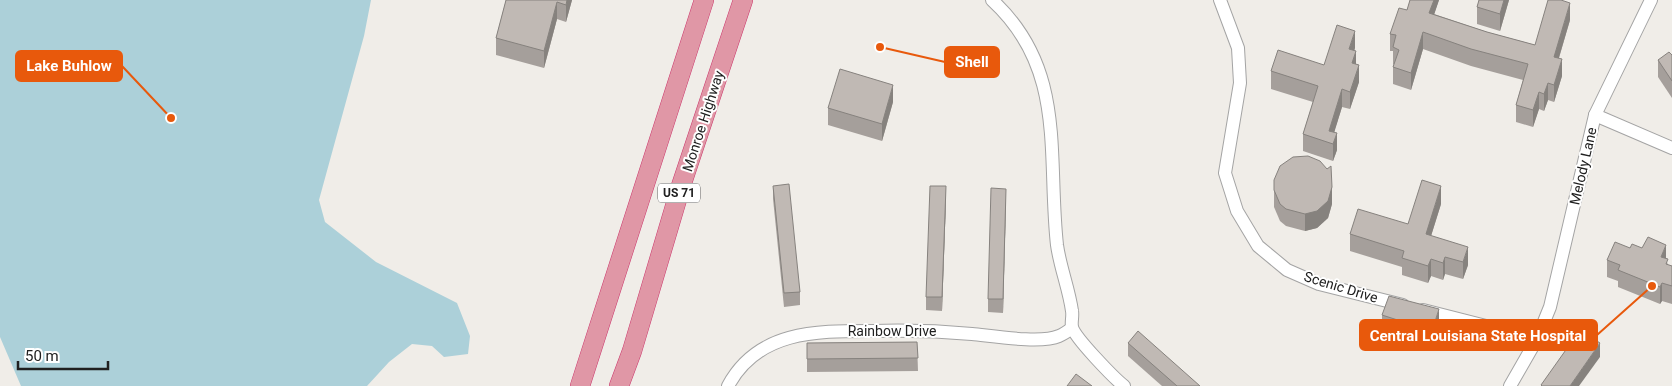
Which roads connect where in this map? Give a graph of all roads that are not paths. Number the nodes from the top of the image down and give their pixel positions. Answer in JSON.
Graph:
{"nodes":[{"id":1,"x":704,"y":0,"type":"edge"},
{"id":2,"x":743,"y":0,"type":"edge"},
{"id":3,"x":992,"y":0,"type":"edge"},
{"id":4,"x":1220,"y":0,"type":"edge"},
{"id":5,"x":1651,"y":0,"type":"edge"},
{"id":6,"x":1595,"y":115,"type":"junction"},
{"id":7,"x":1672,"y":148,"type":"edge"},
{"id":8,"x":1072,"y":328,"type":"junction"},
{"id":9,"x":1537,"y":339,"type":"junction"},
{"id":10,"x":580,"y":386,"type":"edge"},
{"id":11,"x":619,"y":386,"type":"edge"},
{"id":12,"x":728,"y":386,"type":"edge"},
{"id":13,"x":1124,"y":386,"type":"edge"},
{"id":14,"x":1510,"y":386,"type":"edge"}],
"edges":[{"from":1,"to":10,"type":"highway","number":"US 71"},
{"from":2,"to":11,"type":"highway","name":"Monroe Highway","number":"US 71"},
{"from":3,"to":8,"type":"street"},
{"from":4,"to":9,"type":"street","name":"Scenic Drive"},
{"from":5,"to":6,"type":"street","name":"Melody Lane"},
{"from":6,"to":7,"type":"street"},
{"from":6,"to":9,"type":"street","name":"Melody Lane"},
{"from":8,"to":12,"type":"street","name":"Rainbow Drive"},
{"from":8,"to":13,"type":"street"},
{"from":9,"to":14,"type":"street","name":"Melody Lane"}]}
